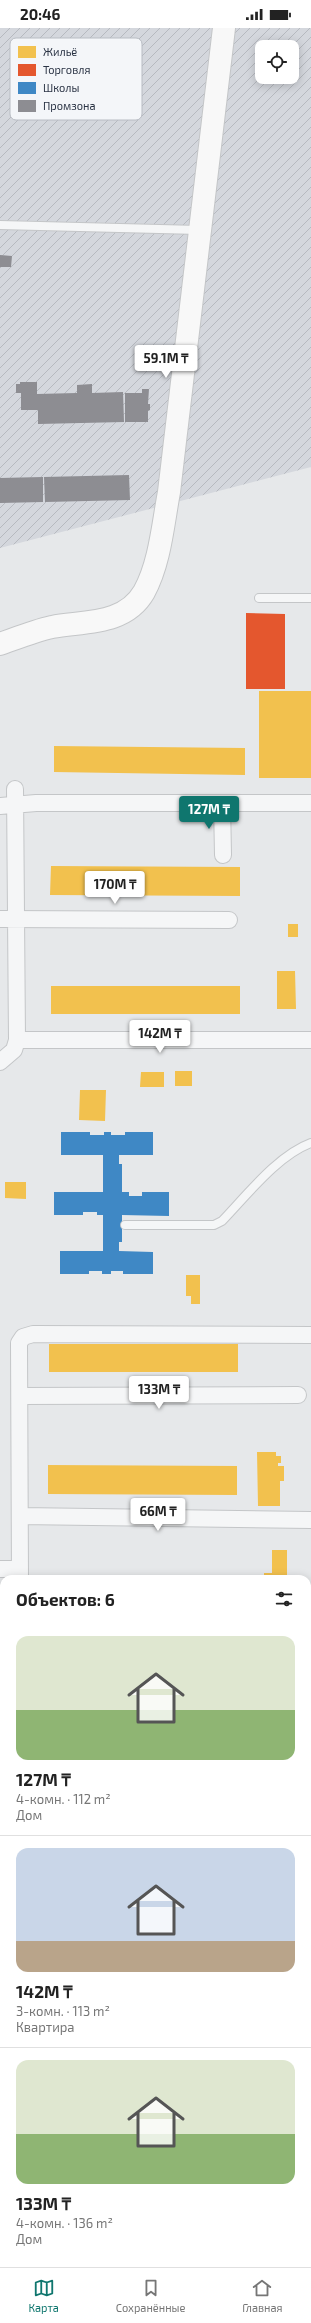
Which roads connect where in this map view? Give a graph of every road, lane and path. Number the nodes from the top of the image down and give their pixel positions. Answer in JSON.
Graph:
{"nodes":[{"id":1,"x":224,"y":28,"type":"edge"},
{"id":2,"x":0,"y":225,"type":"edge"},
{"id":3,"x":200,"y":230,"type":"junction"},
{"id":4,"x":259,"y":598,"type":"dead end"},
{"id":5,"x":311,"y":598,"type":"edge"},
{"id":6,"x":0,"y":644,"type":"edge"},
{"id":7,"x":15,"y":789,"type":"dead end"},
{"id":8,"x":222,"y":803,"type":"junction"},
{"id":9,"x":311,"y":803,"type":"edge"},
{"id":10,"x":0,"y":806,"type":"edge"},
{"id":11,"x":16,"y":806,"type":"junction"},
{"id":12,"x":223,"y":856,"type":"dead end"},
{"id":13,"x":0,"y":919,"type":"edge"},
{"id":14,"x":17,"y":919,"type":"junction"},
{"id":15,"x":229,"y":920,"type":"dead end"},
{"id":16,"x":17,"y":1040,"type":"junction"},
{"id":17,"x":311,"y":1040,"type":"edge"},
{"id":18,"x":0,"y":1062,"type":"edge"},
{"id":19,"x":311,"y":1143,"type":"edge"},
{"id":20,"x":125,"y":1226,"type":"dead end"},
{"id":21,"x":311,"y":1335,"type":"edge"},
{"id":22,"x":298,"y":1395,"type":"dead end"},
{"id":23,"x":20,"y":1396,"type":"junction"},
{"id":24,"x":20,"y":1516,"type":"junction"},
{"id":25,"x":311,"y":1520,"type":"edge"},
{"id":26,"x":0,"y":1569,"type":"edge"},
{"id":27,"x":20,"y":1574,"type":"edge"}],
"edges":[{"from":1,"to":3,"type":"street"},
{"from":2,"to":3,"type":"lane"},
{"from":3,"to":6,"type":"street"},
{"from":4,"to":5,"type":"lane"},
{"from":7,"to":11,"type":"street"},
{"from":8,"to":9,"type":"street"},
{"from":8,"to":11,"type":"street"},
{"from":8,"to":12,"type":"street"},
{"from":10,"to":11,"type":"street"},
{"from":11,"to":14,"type":"street"},
{"from":13,"to":14,"type":"street"},
{"from":14,"to":15,"type":"street"},
{"from":14,"to":16,"type":"street"},
{"from":16,"to":17,"type":"street"},
{"from":16,"to":18,"type":"street"},
{"from":19,"to":20,"type":"lane"},
{"from":21,"to":23,"type":"street"},
{"from":22,"to":23,"type":"street"},
{"from":23,"to":24,"type":"street"},
{"from":24,"to":25,"type":"street"},
{"from":24,"to":27,"type":"street"},
{"from":26,"to":27,"type":"street"}]}
